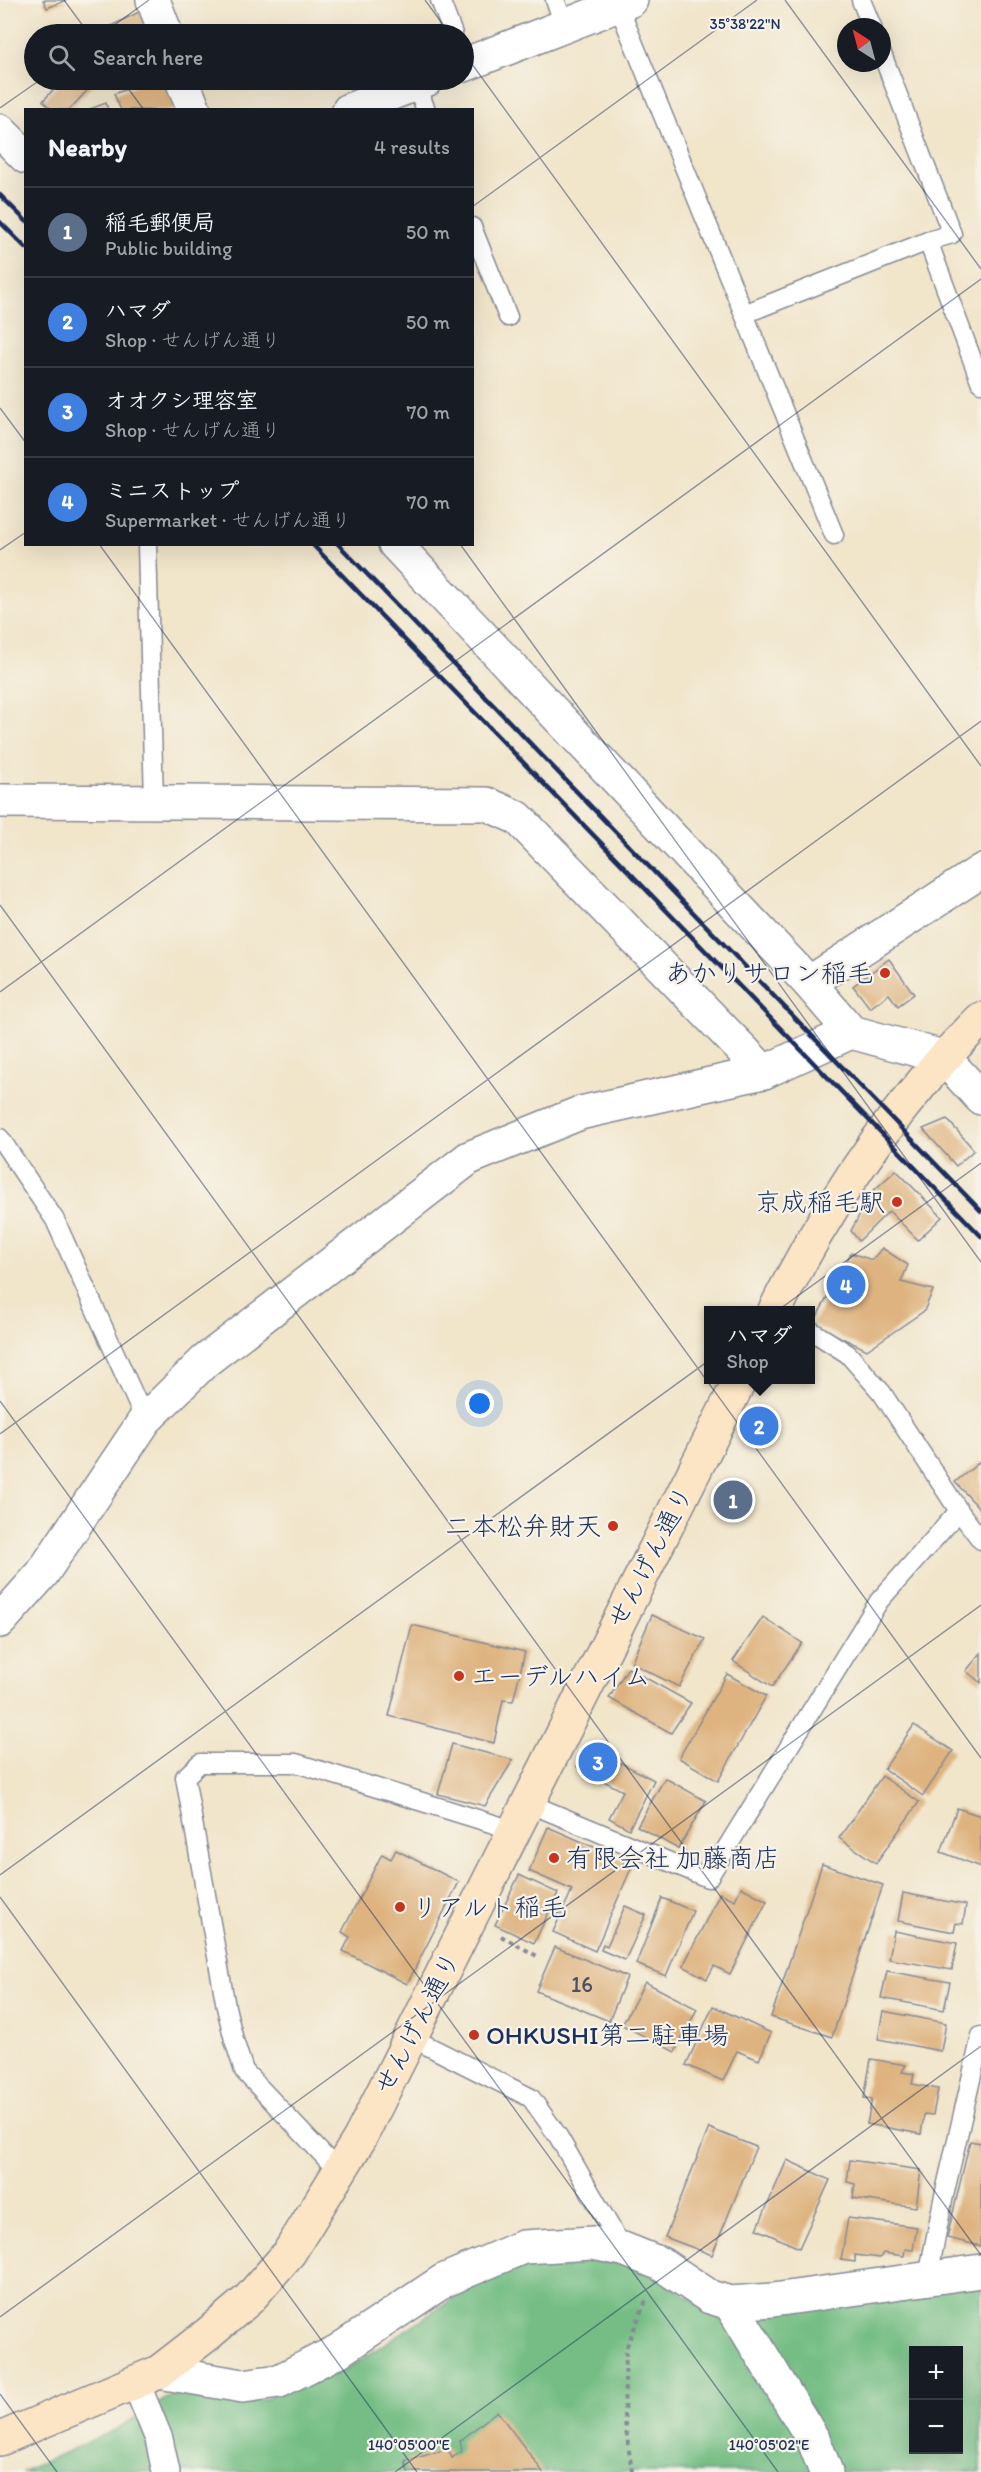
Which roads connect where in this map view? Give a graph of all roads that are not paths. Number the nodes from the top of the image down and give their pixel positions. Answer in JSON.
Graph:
{"nodes":[{"id":1,"x":153,"y":0,"type":"edge"},
{"id":2,"x":440,"y":0,"type":"edge"},
{"id":3,"x":861,"y":0,"type":"edge"},
{"id":4,"x":625,"y":3,"type":"edge"},
{"id":5,"x":560,"y":13,"type":"edge"},
{"id":6,"x":868,"y":18,"type":"edge"},
{"id":7,"x":162,"y":24,"type":"edge"},
{"id":8,"x":449,"y":24,"type":"edge"},
{"id":9,"x":474,"y":59,"type":"edge"},
{"id":10,"x":889,"y":72,"type":"edge"},
{"id":11,"x":186,"y":90,"type":"edge"},
{"id":12,"x":423,"y":91,"type":"edge"},
{"id":13,"x":193,"y":108,"type":"edge"},
{"id":14,"x":357,"y":108,"type":"edge"},
{"id":15,"x":1,"y":133,"type":"edge"},
{"id":16,"x":24,"y":156,"type":"edge"},
{"id":17,"x":474,"y":232,"type":"edge"},
{"id":18,"x":928,"y":240,"type":"junction"},
{"id":19,"x":744,"y":314,"type":"junction"},
{"id":20,"x":508,"y":317,"type":"dead end"},
{"id":21,"x":981,"y":383,"type":"edge"},
{"id":22,"x":834,"y":535,"type":"dead end"},
{"id":23,"x":147,"y":546,"type":"edge"},
{"id":24,"x":397,"y":546,"type":"edge"},
{"id":25,"x":0,"y":801,"type":"edge"},
{"id":26,"x":154,"y":802,"type":"junction"},
{"id":27,"x":981,"y":871,"type":"edge"},
{"id":28,"x":809,"y":983,"type":"junction"},
{"id":29,"x":981,"y":1019,"type":"edge"},
{"id":30,"x":851,"y":1032,"type":"junction"},
{"id":31,"x":943,"y":1057,"type":"junction"},
{"id":32,"x":764,"y":1072,"type":"junction"},
{"id":33,"x":981,"y":1098,"type":"edge"},
{"id":34,"x":0,"y":1138,"type":"edge"},
{"id":35,"x":778,"y":1306,"type":"edge"},
{"id":36,"x":815,"y":1333,"type":"edge"},
{"id":37,"x":738,"y":1384,"type":"edge"},
{"id":38,"x":145,"y":1420,"type":"junction"},
{"id":39,"x":959,"y":1511,"type":"junction"},
{"id":40,"x":981,"y":1540,"type":"edge"},
{"id":41,"x":0,"y":1622,"type":"edge"},
{"id":42,"x":519,"y":1816,"type":"junction"},
{"id":43,"x":981,"y":2036,"type":"edge"},
{"id":44,"x":410,"y":2037,"type":"junction"},
{"id":45,"x":339,"y":2172,"type":"junction"},
{"id":46,"x":623,"y":2249,"type":"junction"},
{"id":47,"x":981,"y":2271,"type":"edge"},
{"id":48,"x":928,"y":2277,"type":"junction"},
{"id":49,"x":730,"y":2302,"type":"junction"},
{"id":50,"x":147,"y":2376,"type":"junction"},
{"id":51,"x":0,"y":2439,"type":"edge"},
{"id":52,"x":166,"y":2472,"type":"edge"},
{"id":53,"x":826,"y":2472,"type":"edge"}],
"edges":[{"from":1,"to":7,"type":"street"},
{"from":2,"to":8,"type":"lane"},
{"from":3,"to":6,"type":"lane"},
{"from":4,"to":5,"type":"street"},
{"from":4,"to":19,"type":"lane"},
{"from":5,"to":9,"type":"street"},
{"from":10,"to":18,"type":"lane"},
{"from":11,"to":13,"type":"street"},
{"from":12,"to":14,"type":"street"},
{"from":15,"to":16,"type":"street"},
{"from":17,"to":20,"type":"lane"},
{"from":18,"to":19,"type":"lane"},
{"from":18,"to":21,"type":"lane"},
{"from":19,"to":22,"type":"lane"},
{"from":23,"to":26,"type":"lane"},
{"from":24,"to":28,"type":"street"},
{"from":25,"to":26,"type":"street"},
{"from":26,"to":32,"type":"street"},
{"from":27,"to":28,"type":"street"},
{"from":28,"to":30,"type":"street"},
{"from":29,"to":31,"type":"main road"},
{"from":30,"to":31,"type":"street"},
{"from":30,"to":32,"type":"street"},
{"from":31,"to":33,"type":"street"},
{"from":31,"to":35,"type":"main road"},
{"from":32,"to":38,"type":"street"},
{"from":34,"to":38,"type":"lane"},
{"from":36,"to":39,"type":"lane"},
{"from":37,"to":42,"type":"main road","name":"せんげん通り"},
{"from":38,"to":41,"type":"street"},
{"from":39,"to":40,"type":"lane"},
{"from":39,"to":42,"type":"lane"},
{"from":42,"to":44,"type":"main road","name":"せんげん通り"},
{"from":42,"to":45,"type":"lane"},
{"from":43,"to":48,"type":"lane"},
{"from":44,"to":45,"type":"main road","name":"せんげん通り"},
{"from":44,"to":46,"type":"lane"},
{"from":45,"to":50,"type":"main road","name":"せんげん通り"},
{"from":46,"to":49,"type":"street"},
{"from":46,"to":50,"type":"street"},
{"from":47,"to":48,"type":"street"},
{"from":48,"to":49,"type":"street"},
{"from":49,"to":53,"type":"street"},
{"from":50,"to":51,"type":"main road","name":"せんげん通り"},
{"from":50,"to":52,"type":"street"}]}
